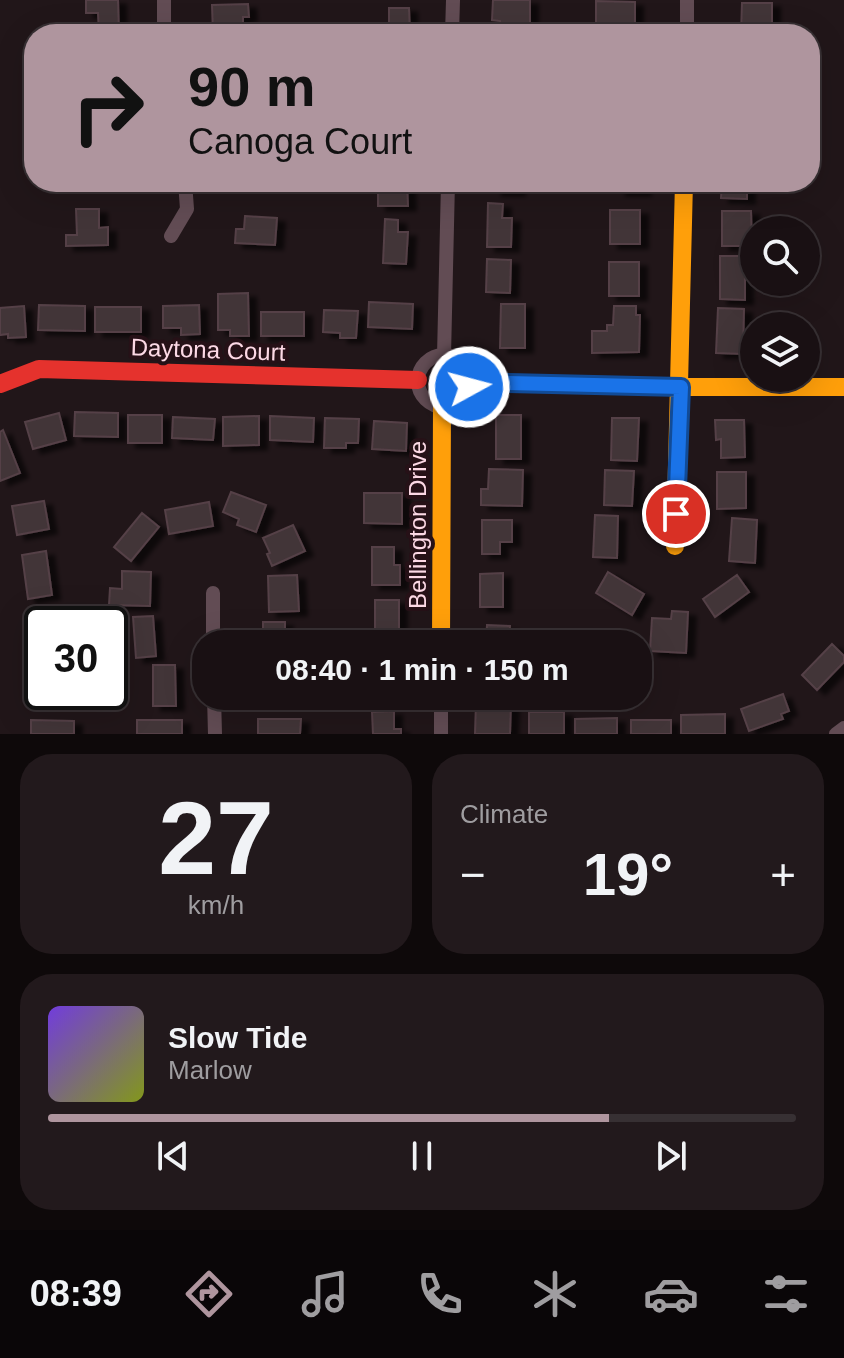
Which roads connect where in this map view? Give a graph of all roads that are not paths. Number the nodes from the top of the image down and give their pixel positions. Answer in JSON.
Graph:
{"nodes":[{"id":1,"x":164,"y":0,"type":"edge"},
{"id":2,"x":453,"y":0,"type":"edge"},
{"id":3,"x":687,"y":0,"type":"edge"},
{"id":4,"x":164,"y":24,"type":"edge"},
{"id":5,"x":452,"y":24,"type":"edge"},
{"id":6,"x":687,"y":24,"type":"edge"},
{"id":7,"x":186,"y":192,"type":"edge"},
{"id":8,"x":448,"y":192,"type":"edge"},
{"id":9,"x":684,"y":192,"type":"edge"},
{"id":10,"x":171,"y":236,"type":"dead end"},
{"id":11,"x":444,"y":356,"type":"junction"},
{"id":12,"x":418,"y":380,"type":"junction"},
{"id":13,"x":469,"y":382,"type":"junction"},
{"id":14,"x":0,"y":384,"type":"edge"},
{"id":15,"x":681,"y":387,"type":"junction"},
{"id":16,"x":844,"y":387,"type":"edge"},
{"id":17,"x":442,"y":407,"type":"junction"},
{"id":18,"x":675,"y":546,"type":"dead end"},
{"id":19,"x":213,"y":593,"type":"dead end"},
{"id":20,"x":213,"y":630,"type":"edge"},
{"id":21,"x":441,"y":630,"type":"edge"},
{"id":22,"x":214,"y":710,"type":"edge"},
{"id":23,"x":441,"y":710,"type":"edge"},
{"id":24,"x":844,"y":728,"type":"edge"},
{"id":25,"x":215,"y":734,"type":"edge"},
{"id":26,"x":441,"y":734,"type":"edge"},
{"id":27,"x":836,"y":734,"type":"edge"}],
"edges":[{"from":1,"to":4,"type":"street"},
{"from":2,"to":5,"type":"street"},
{"from":3,"to":6,"type":"street"},
{"from":7,"to":10,"type":"street"},
{"from":8,"to":11,"type":"street"},
{"from":9,"to":15,"type":"street"},
{"from":11,"to":12,"type":"street"},
{"from":11,"to":13,"type":"street"},
{"from":12,"to":14,"type":"street","name":"Daytona Court"},
{"from":12,"to":17,"type":"street"},
{"from":13,"to":15,"type":"street"},
{"from":13,"to":17,"type":"street"},
{"from":15,"to":16,"type":"street"},
{"from":15,"to":18,"type":"street"},
{"from":17,"to":21,"type":"street","name":"Bellington Drive"},
{"from":19,"to":20,"type":"street"},
{"from":22,"to":25,"type":"street"},
{"from":23,"to":26,"type":"street"},
{"from":24,"to":27,"type":"street"}]}
